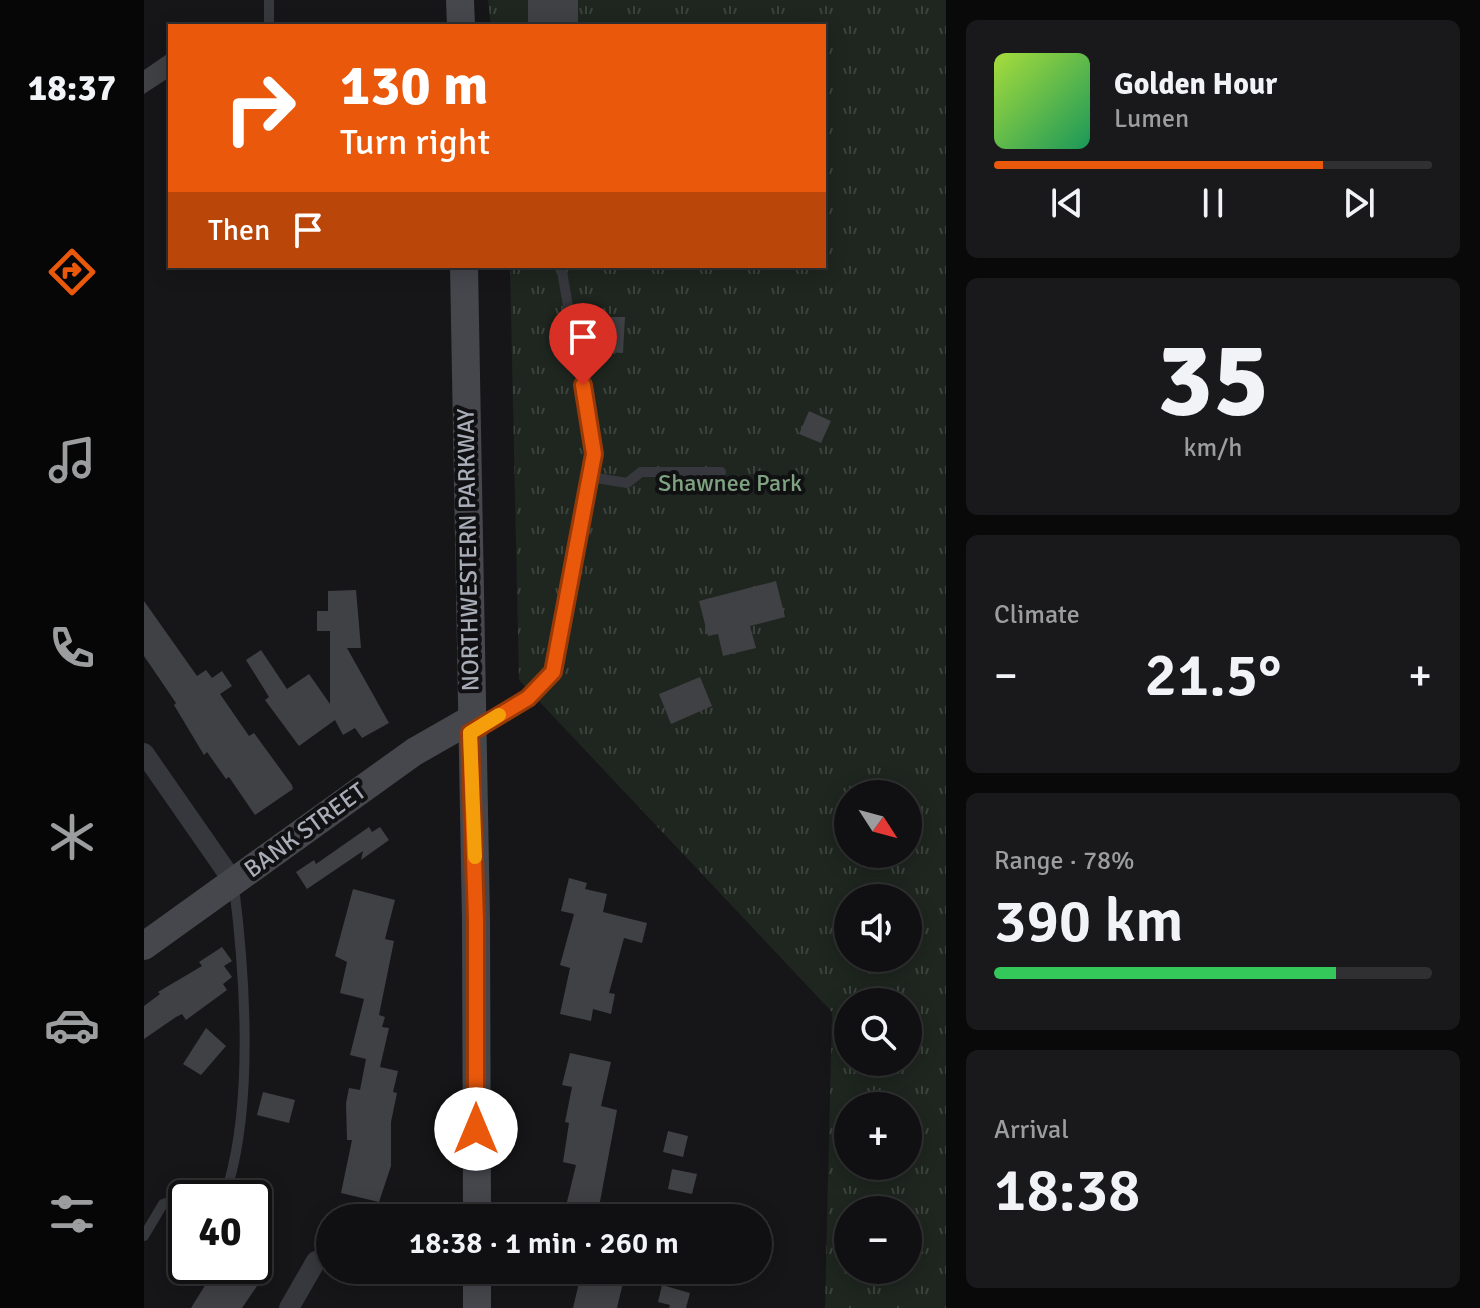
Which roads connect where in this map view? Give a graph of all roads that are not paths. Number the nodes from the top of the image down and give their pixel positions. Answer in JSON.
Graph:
{"nodes":[{"id":1,"x":269,"y":0,"type":"edge"},
{"id":2,"x":460,"y":0,"type":"edge"},
{"id":3,"x":269,"y":24,"type":"edge"},
{"id":4,"x":461,"y":24,"type":"edge"},
{"id":5,"x":464,"y":268,"type":"edge"},
{"id":6,"x":561,"y":268,"type":"edge"},
{"id":7,"x":721,"y":472,"type":"dead end"},
{"id":8,"x":590,"y":477,"type":"junction"},
{"id":9,"x":470,"y":726,"type":"junction"},
{"id":10,"x":144,"y":753,"type":"edge"},
{"id":11,"x":233,"y":881,"type":"junction"},
{"id":12,"x":144,"y":946,"type":"edge"},
{"id":13,"x":477,"y":1204,"type":"edge"},
{"id":14,"x":144,"y":1236,"type":"edge"},
{"id":15,"x":316,"y":1261,"type":"dead end"},
{"id":16,"x":477,"y":1284,"type":"edge"},
{"id":17,"x":289,"y":1308,"type":"edge"},
{"id":18,"x":477,"y":1308,"type":"edge"}],
"edges":[{"from":1,"to":3,"type":"lane"},
{"from":2,"to":4,"type":"street"},
{"from":5,"to":9,"type":"street","name":"NORTHWESTERN PARKWAY"},
{"from":6,"to":8,"type":"lane"},
{"from":7,"to":8,"type":"lane"},
{"from":8,"to":9,"type":"lane"},
{"from":9,"to":11,"type":"street","name":"BANK STREET"},
{"from":9,"to":13,"type":"street","name":"NORTHWESTERN PARKWAY"},
{"from":10,"to":11,"type":"street"},
{"from":11,"to":12,"type":"street","name":"BANK STREET"},
{"from":11,"to":14,"type":"lane"},
{"from":15,"to":17,"type":"street"},
{"from":16,"to":18,"type":"street"}]}
